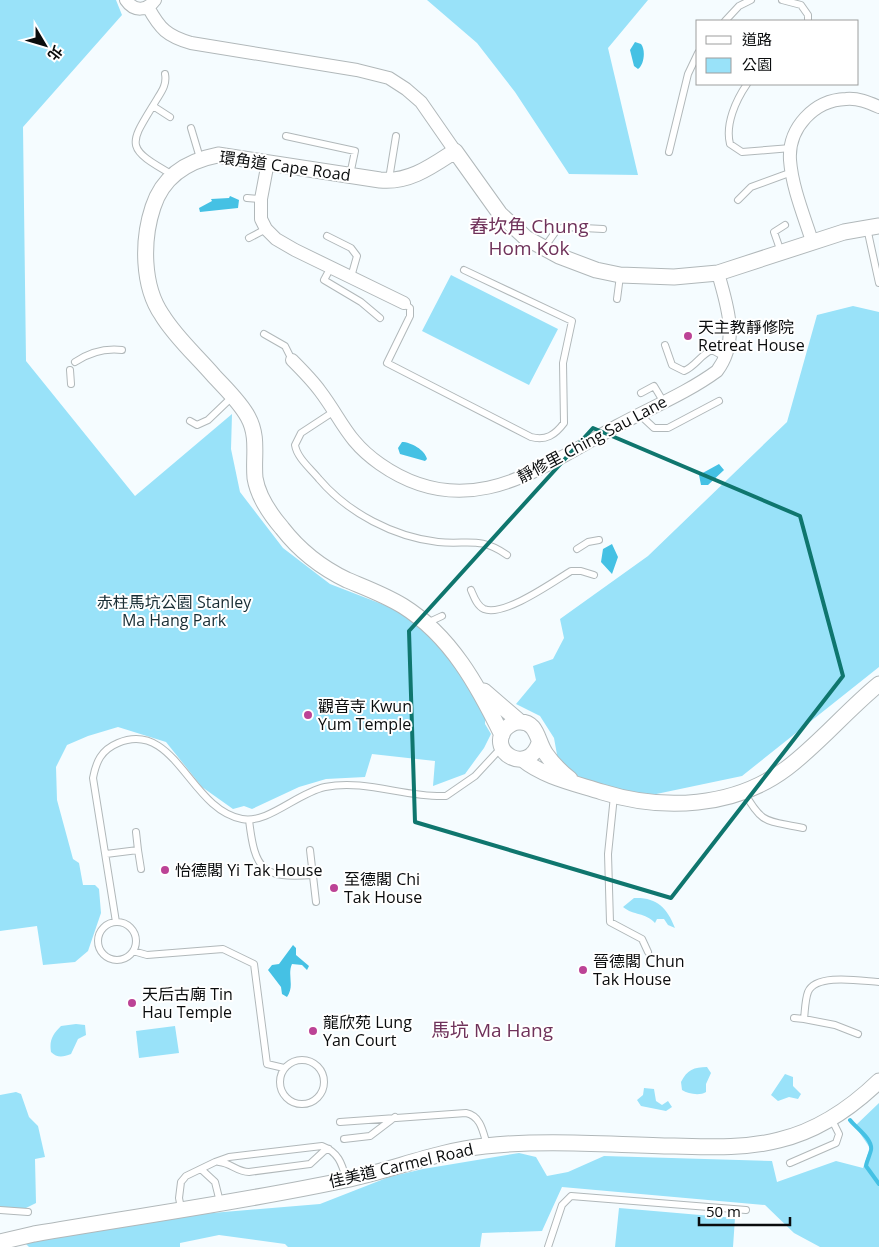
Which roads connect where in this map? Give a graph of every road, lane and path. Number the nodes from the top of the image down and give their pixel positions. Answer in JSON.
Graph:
{"nodes":[{"id":1,"x":126,"y":0,"type":"edge"},
{"id":2,"x":751,"y":0,"type":"edge"},
{"id":3,"x":782,"y":0,"type":"edge"},
{"id":4,"x":152,"y":4,"type":"edge"},
{"id":5,"x":725,"y":20,"type":"edge"},
{"id":6,"x":808,"y":20,"type":"edge"},
{"id":7,"x":696,"y":58,"type":"edge"},
{"id":8,"x":165,"y":74,"type":"dead end"},
{"id":9,"x":747,"y":85,"type":"edge"},
{"id":10,"x":153,"y":106,"type":"junction"},
{"id":11,"x":879,"y":107,"type":"edge"},
{"id":12,"x":170,"y":117,"type":"dead end"},
{"id":13,"x":191,"y":128,"type":"dead end"},
{"id":14,"x":286,"y":136,"type":"dead end"},
{"id":15,"x":396,"y":136,"type":"dead end"},
{"id":16,"x":791,"y":148,"type":"junction"},
{"id":17,"x":454,"y":151,"type":"junction"},
{"id":18,"x":669,"y":152,"type":"dead end"},
{"id":19,"x":200,"y":158,"type":"junction"},
{"id":20,"x":268,"y":162,"type":"junction"},
{"id":21,"x":792,"y":172,"type":"junction"},
{"id":22,"x":173,"y":175,"type":"junction"},
{"id":23,"x":350,"y":175,"type":"junction"},
{"id":24,"x":388,"y":181,"type":"junction"},
{"id":25,"x":247,"y":198,"type":"dead end"},
{"id":26,"x":261,"y":199,"type":"junction"},
{"id":27,"x":738,"y":200,"type":"dead end"},
{"id":28,"x":785,"y":225,"type":"dead end"},
{"id":29,"x":873,"y":226,"type":"edge"},
{"id":30,"x":266,"y":229,"type":"junction"},
{"id":31,"x":603,"y":229,"type":"dead end"},
{"id":32,"x":327,"y":236,"type":"dead end"},
{"id":33,"x":249,"y":238,"type":"dead end"},
{"id":34,"x":812,"y":242,"type":"junction"},
{"id":35,"x":543,"y":249,"type":"junction"},
{"id":36,"x":781,"y":252,"type":"junction"},
{"id":37,"x":331,"y":267,"type":"junction"},
{"id":38,"x":464,"y":270,"type":"dead end"},
{"id":39,"x":718,"y":273,"type":"junction"},
{"id":40,"x":620,"y":275,"type":"junction"},
{"id":41,"x":351,"y":277,"type":"junction"},
{"id":42,"x":879,"y":283,"type":"edge"},
{"id":43,"x":617,"y":299,"type":"dead end"},
{"id":44,"x":404,"y":302,"type":"joint"},
{"id":45,"x":380,"y":318,"type":"dead end"},
{"id":46,"x":264,"y":334,"type":"dead end"},
{"id":47,"x":665,"y":345,"type":"dead end"},
{"id":48,"x":122,"y":350,"type":"dead end"},
{"id":49,"x":725,"y":357,"type":"junction"},
{"id":50,"x":292,"y":360,"type":"joint"},
{"id":51,"x":75,"y":362,"type":"dead end"},
{"id":52,"x":70,"y":370,"type":"dead end"},
{"id":53,"x":71,"y":384,"type":"dead end"},
{"id":54,"x":641,"y":393,"type":"dead end"},
{"id":55,"x":233,"y":397,"type":"junction"},
{"id":56,"x":663,"y":401,"type":"junction"},
{"id":57,"x":719,"y":401,"type":"dead end"},
{"id":58,"x":333,"y":412,"type":"junction"},
{"id":59,"x":639,"y":414,"type":"junction"},
{"id":60,"x":190,"y":421,"type":"dead end"},
{"id":61,"x":599,"y":540,"type":"dead end"},
{"id":62,"x":577,"y":549,"type":"dead end"},
{"id":63,"x":507,"y":555,"type":"dead end"},
{"id":64,"x":594,"y":575,"type":"dead end"},
{"id":65,"x":471,"y":590,"type":"dead end"},
{"id":66,"x":442,"y":616,"type":"dead end"},
{"id":67,"x":426,"y":624,"type":"junction"},
{"id":68,"x":879,"y":684,"type":"edge"},
{"id":69,"x":478,"y":687,"type":"junction"},
{"id":70,"x":520,"y":722,"type":"junction"},
{"id":71,"x":539,"y":743,"type":"junction"},
{"id":72,"x":509,"y":749,"type":"junction"},
{"id":73,"x":490,"y":761,"type":"junction"},
{"id":74,"x":576,"y":782,"type":"junction"},
{"id":75,"x":744,"y":792,"type":"junction"},
{"id":76,"x":614,"y":796,"type":"junction"},
{"id":77,"x":249,"y":820,"type":"junction"},
{"id":78,"x":803,"y":828,"type":"dead end"},
{"id":79,"x":136,"y":832,"type":"dead end"},
{"id":80,"x":138,"y":850,"type":"junction"},
{"id":81,"x":310,"y":850,"type":"dead end"},
{"id":82,"x":106,"y":854,"type":"junction"},
{"id":83,"x":142,"y":869,"type":"dead end"},
{"id":84,"x":313,"y":876,"type":"junction"},
{"id":85,"x":316,"y":902,"type":"dead end"},
{"id":86,"x":116,"y":922,"type":"junction"},
{"id":87,"x":133,"y":951,"type":"junction"},
{"id":88,"x":648,"y":952,"type":"dead end"},
{"id":89,"x":879,"y":982,"type":"edge"},
{"id":90,"x":794,"y":1018,"type":"dead end"},
{"id":91,"x":804,"y":1019,"type":"junction"},
{"id":92,"x":858,"y":1034,"type":"dead end"},
{"id":93,"x":284,"y":1068,"type":"junction"},
{"id":94,"x":879,"y":1080,"type":"edge"},
{"id":95,"x":396,"y":1116,"type":"junction"},
{"id":96,"x":832,"y":1118,"type":"junction"},
{"id":97,"x":340,"y":1122,"type":"dead end"},
{"id":98,"x":344,"y":1139,"type":"dead end"},
{"id":99,"x":485,"y":1139,"type":"junction"},
{"id":100,"x":330,"y":1149,"type":"junction"},
{"id":101,"x":215,"y":1162,"type":"junction"},
{"id":102,"x":790,"y":1163,"type":"dead end"},
{"id":103,"x":202,"y":1170,"type":"junction"},
{"id":104,"x":346,"y":1180,"type":"junction"},
{"id":105,"x":220,"y":1202,"type":"junction"},
{"id":106,"x":181,"y":1208,"type":"junction"},
{"id":107,"x":0,"y":1210,"type":"edge"},
{"id":108,"x":746,"y":1210,"type":"dead end"},
{"id":109,"x":28,"y":1212,"type":"dead end"},
{"id":110,"x":0,"y":1242,"type":"edge"},
{"id":111,"x":548,"y":1247,"type":"edge"}],
"edges":[{"from":1,"to":4,"type":"street"},
{"from":2,"to":5,"type":"lane"},
{"from":3,"to":6,"type":"lane"},
{"from":4,"to":17,"type":"street"},
{"from":7,"to":18,"type":"lane"},
{"from":8,"to":10,"type":"lane"},
{"from":9,"to":16,"type":"lane"},
{"from":10,"to":12,"type":"lane"},
{"from":10,"to":22,"type":"lane"},
{"from":11,"to":16,"type":"street"},
{"from":13,"to":19,"type":"lane"},
{"from":14,"to":23,"type":"lane"},
{"from":15,"to":24,"type":"lane"},
{"from":16,"to":21,"type":"street"},
{"from":17,"to":24,"type":"street","name":"環角道 Cape Road"},
{"from":17,"to":35,"type":"street"},
{"from":19,"to":20,"type":"street","name":"環角道 Cape Road"},
{"from":19,"to":22,"type":"street","name":"環角道 Cape Road"},
{"from":20,"to":23,"type":"street","name":"環角道 Cape Road"},
{"from":20,"to":26,"type":"street"},
{"from":21,"to":27,"type":"lane"},
{"from":21,"to":34,"type":"street"},
{"from":22,"to":55,"type":"street","name":"環角道 Cape Road"},
{"from":23,"to":24,"type":"street","name":"環角道 Cape Road"},
{"from":25,"to":26,"type":"lane"},
{"from":26,"to":30,"type":"street"},
{"from":28,"to":36,"type":"lane"},
{"from":29,"to":34,"type":"street"},
{"from":29,"to":42,"type":"lane"},
{"from":30,"to":33,"type":"lane"},
{"from":30,"to":37,"type":"street"},
{"from":31,"to":35,"type":"lane"},
{"from":32,"to":41,"type":"lane"},
{"from":34,"to":36,"type":"street"},
{"from":35,"to":40,"type":"street"},
{"from":36,"to":39,"type":"street"},
{"from":37,"to":41,"type":"street"},
{"from":37,"to":45,"type":"lane"},
{"from":38,"to":44,"type":"lane"},
{"from":39,"to":40,"type":"street"},
{"from":39,"to":49,"type":"street","name":"靜修里 Ching Sau Lane"},
{"from":40,"to":43,"type":"lane"},
{"from":41,"to":44,"type":"street"},
{"from":46,"to":50,"type":"lane"},
{"from":47,"to":49,"type":"lane"},
{"from":48,"to":51,"type":"lane"},
{"from":49,"to":56,"type":"street","name":"靜修里 Ching Sau Lane"},
{"from":50,"to":58,"type":"street","name":"靜修里 Ching Sau Lane"},
{"from":52,"to":53,"type":"lane"},
{"from":54,"to":56,"type":"lane"},
{"from":55,"to":60,"type":"lane"},
{"from":55,"to":67,"type":"street","name":"環角道 Cape Road"},
{"from":56,"to":59,"type":"street","name":"靜修里 Ching Sau Lane"},
{"from":57,"to":59,"type":"lane"},
{"from":58,"to":59,"type":"street","name":"靜修里 Ching Sau Lane"},
{"from":58,"to":63,"type":"lane"},
{"from":61,"to":62,"type":"lane"},
{"from":64,"to":65,"type":"lane"},
{"from":66,"to":67,"type":"lane"},
{"from":67,"to":69,"type":"street","name":"環角道 Cape Road"},
{"from":68,"to":75,"type":"street","name":"環角道 Cape Road"},
{"from":69,"to":70,"type":"street","name":"環角道 Cape Road"},
{"from":69,"to":72,"type":"street","name":"環角道 Cape Road"},
{"from":70,"to":71,"type":"street","name":"環角道 Cape Road"},
{"from":70,"to":72,"type":"street"},
{"from":71,"to":72,"type":"street"},
{"from":71,"to":74,"type":"street","name":"環角道 Cape Road"},
{"from":72,"to":73,"type":"lane"},
{"from":72,"to":73,"type":"lane"},
{"from":72,"to":74,"type":"street","name":"環角道 Cape Road"},
{"from":73,"to":77,"type":"lane"},
{"from":74,"to":76,"type":"street","name":"環角道 Cape Road"},
{"from":75,"to":76,"type":"street","name":"環角道 Cape Road"},
{"from":75,"to":78,"type":"lane"},
{"from":76,"to":88,"type":"lane"},
{"from":77,"to":82,"type":"lane"},
{"from":77,"to":84,"type":"lane"},
{"from":79,"to":80,"type":"lane"},
{"from":80,"to":82,"type":"lane"},
{"from":80,"to":83,"type":"lane"},
{"from":81,"to":84,"type":"lane"},
{"from":82,"to":86,"type":"lane"},
{"from":84,"to":85,"type":"lane"},
{"from":86,"to":87,"type":"lane"},
{"from":86,"to":87,"type":"lane"},
{"from":87,"to":93,"type":"lane"},
{"from":89,"to":91,"type":"lane"},
{"from":90,"to":91,"type":"lane"},
{"from":91,"to":92,"type":"lane"},
{"from":93,"to":93,"type":"lane"},
{"from":94,"to":96,"type":"street","name":"佳美道 Carmel Road"},
{"from":95,"to":97,"type":"lane"},
{"from":95,"to":98,"type":"lane"},
{"from":95,"to":99,"type":"lane"},
{"from":96,"to":99,"type":"street","name":"佳美道 Carmel Road"},
{"from":96,"to":102,"type":"lane"},
{"from":99,"to":104,"type":"street","name":"佳美道 Carmel Road"},
{"from":100,"to":101,"type":"lane"},
{"from":100,"to":101,"type":"lane"},
{"from":100,"to":104,"type":"lane"},
{"from":101,"to":103,"type":"lane"},
{"from":103,"to":105,"type":"lane"},
{"from":103,"to":106,"type":"lane"},
{"from":104,"to":105,"type":"street","name":"佳美道 Carmel Road"},
{"from":105,"to":106,"type":"street","name":"佳美道 Carmel Road"},
{"from":106,"to":110,"type":"street","name":"佳美道 Carmel Road"},
{"from":107,"to":109,"type":"lane"},
{"from":108,"to":111,"type":"lane"}]}
